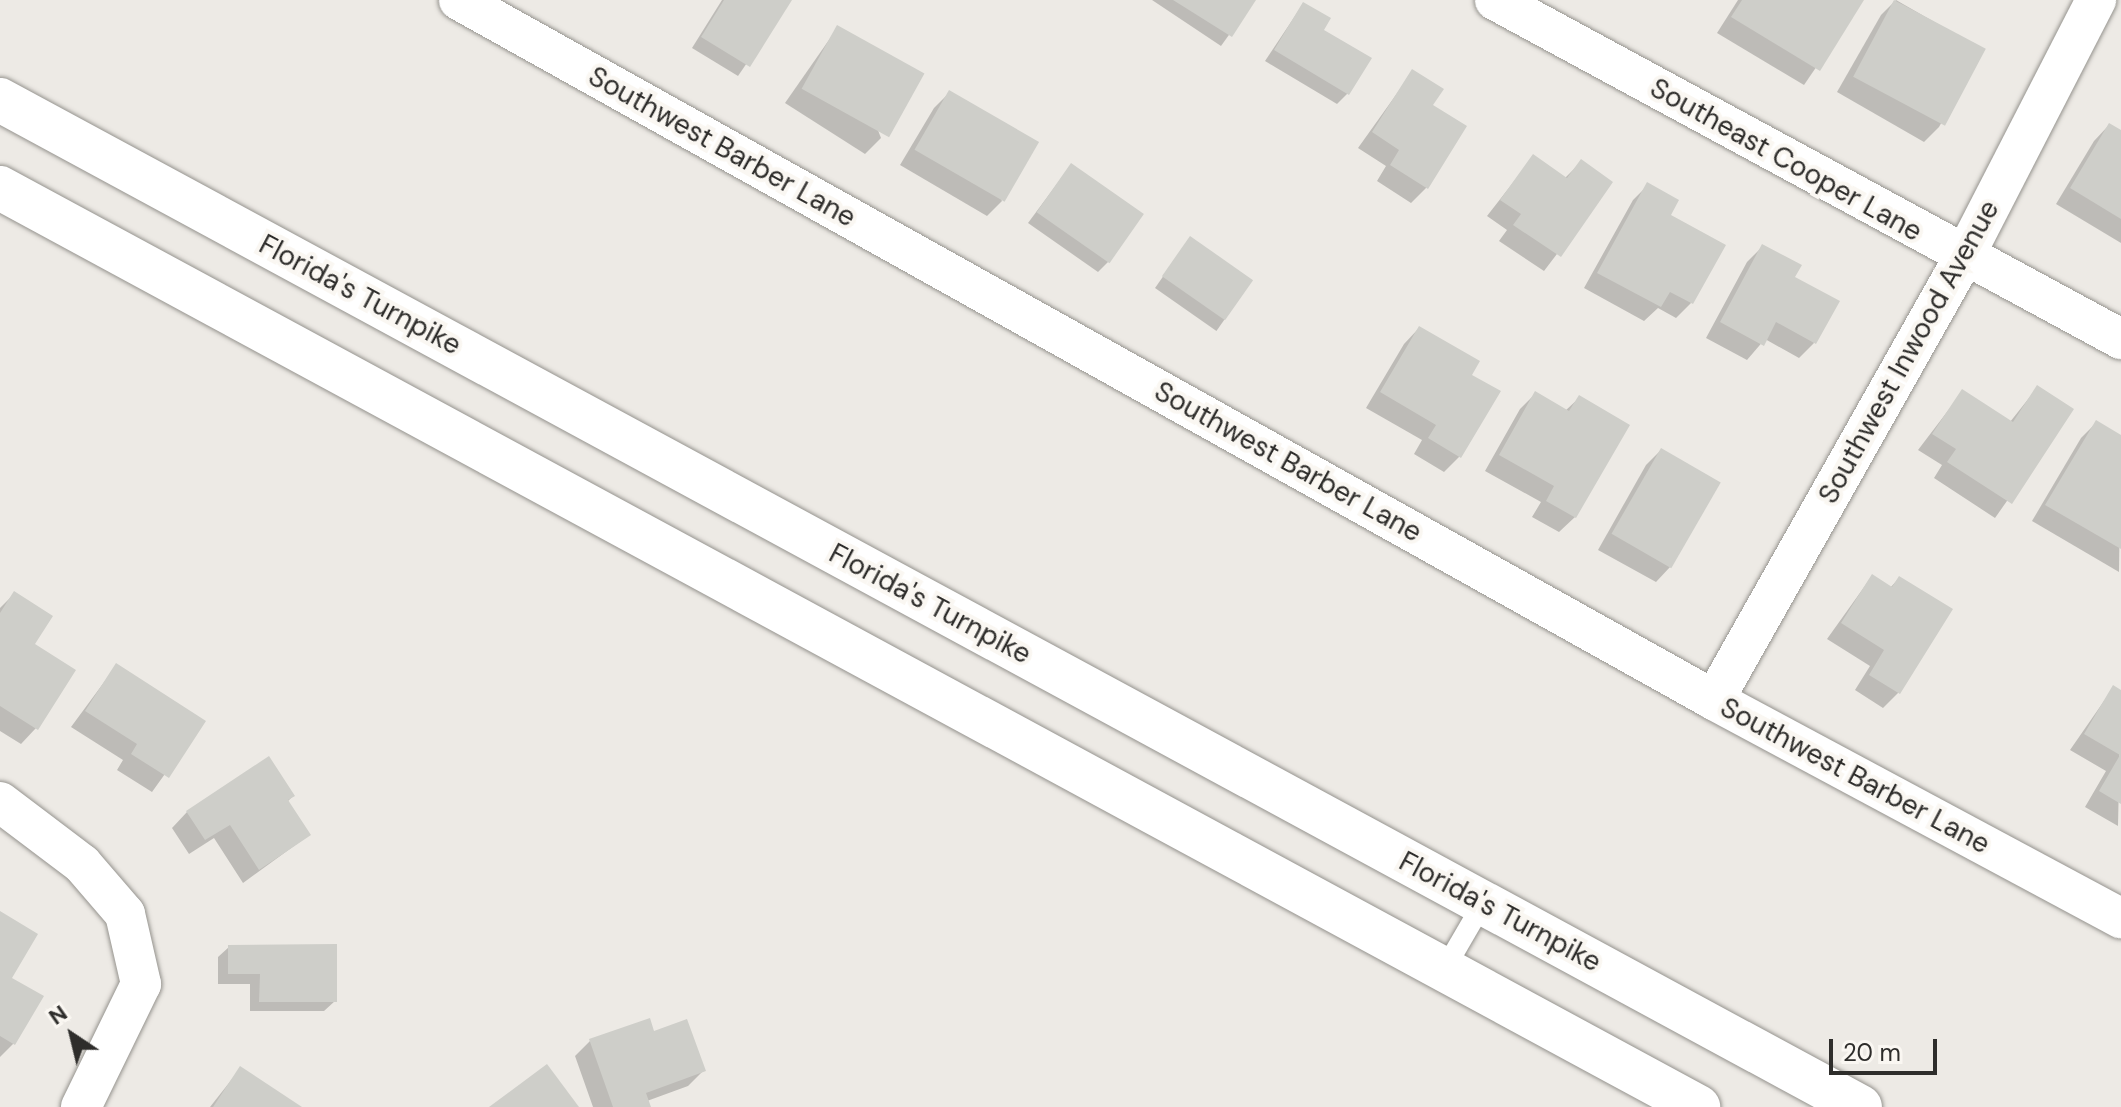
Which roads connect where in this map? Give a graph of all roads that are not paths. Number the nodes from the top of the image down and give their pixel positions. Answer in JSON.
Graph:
{"nodes":[{"id":1,"x":459,"y":0,"type":"edge"},
{"id":2,"x":1495,"y":0,"type":"edge"},
{"id":3,"x":2096,"y":0,"type":"edge"},
{"id":4,"x":0,"y":100,"type":"edge"},
{"id":5,"x":0,"y":188,"type":"edge"},
{"id":6,"x":1964,"y":257,"type":"junction"},
{"id":7,"x":2121,"y":339,"type":"edge"},
{"id":8,"x":1714,"y":700,"type":"junction"},
{"id":9,"x":0,"y":802,"type":"edge"},
{"id":10,"x":1483,"y":903,"type":"junction"},
{"id":11,"x":2121,"y":918,"type":"edge"},
{"id":12,"x":1444,"y":970,"type":"junction"},
{"id":13,"x":81,"y":1107,"type":"edge"},
{"id":14,"x":1698,"y":1107,"type":"edge"},
{"id":15,"x":1860,"y":1107,"type":"edge"}],
"edges":[{"from":1,"to":8,"type":"street","name":"Southwest Barber Lane"},
{"from":2,"to":6,"type":"street","name":"Southeast Cooper Lane"},
{"from":3,"to":6,"type":"street","name":"Southwest Inwood Avenue"},
{"from":4,"to":10,"type":"highway","name":"Florida's Turnpike"},
{"from":5,"to":12,"type":"highway"},
{"from":6,"to":7,"type":"street","name":"Southeast Cooper Lane"},
{"from":6,"to":8,"type":"street","name":"Southwest Inwood Avenue"},
{"from":8,"to":11,"type":"street","name":"Southwest Barber Lane"},
{"from":9,"to":13,"type":"street"},
{"from":10,"to":12,"type":"lane"},
{"from":10,"to":15,"type":"highway","name":"Florida's Turnpike"},
{"from":12,"to":14,"type":"highway"}]}
